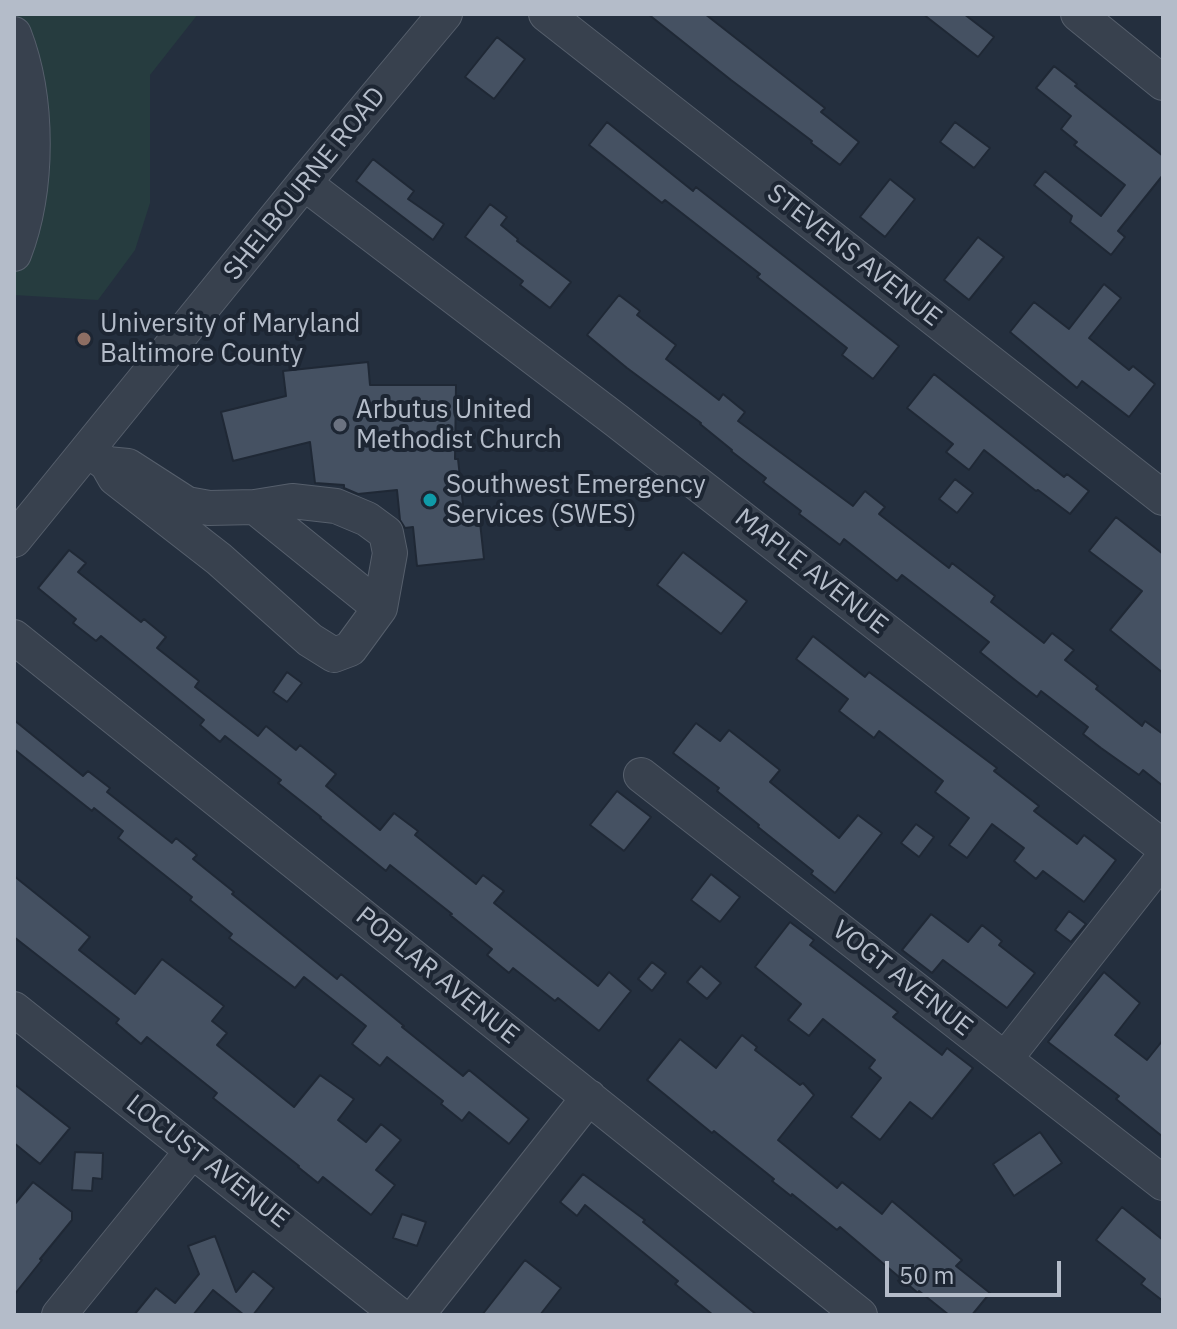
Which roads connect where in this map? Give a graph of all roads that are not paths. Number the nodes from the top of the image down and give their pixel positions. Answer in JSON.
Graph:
{"nodes":[{"id":1,"x":445,"y":14,"type":"edge"},
{"id":2,"x":546,"y":14,"type":"edge"},
{"id":3,"x":1078,"y":14,"type":"edge"},
{"id":4,"x":14,"y":34,"type":"edge"},
{"id":5,"x":1163,"y":83,"type":"edge"},
{"id":6,"x":304,"y":183,"type":"junction"},
{"id":7,"x":14,"y":254,"type":"edge"},
{"id":8,"x":97,"y":457,"type":"junction"},
{"id":9,"x":1163,"y":498,"type":"edge"},
{"id":10,"x":255,"y":507,"type":"junction"},
{"id":11,"x":14,"y":540,"type":"edge"},
{"id":12,"x":380,"y":608,"type":"junction"},
{"id":13,"x":14,"y":637,"type":"edge"},
{"id":14,"x":641,"y":775,"type":"dead end"},
{"id":15,"x":1163,"y":847,"type":"edge"},
{"id":16,"x":1163,"y":858,"type":"edge"},
{"id":17,"x":14,"y":1009,"type":"edge"},
{"id":18,"x":1005,"y":1059,"type":"junction"},
{"id":19,"x":589,"y":1097,"type":"junction"},
{"id":20,"x":192,"y":1151,"type":"junction"},
{"id":21,"x":1163,"y":1183,"type":"edge"},
{"id":22,"x":59,"y":1315,"type":"edge"},
{"id":23,"x":399,"y":1315,"type":"edge"},
{"id":24,"x":417,"y":1315,"type":"edge"},
{"id":25,"x":860,"y":1315,"type":"edge"}],
"edges":[{"from":1,"to":6,"type":"street","name":"SHELBOURNE ROAD"},
{"from":2,"to":9,"type":"street","name":"STEVENS AVENUE"},
{"from":3,"to":5,"type":"street"},
{"from":4,"to":7,"type":"street"},
{"from":6,"to":8,"type":"street","name":"SHELBOURNE ROAD"},
{"from":6,"to":15,"type":"street","name":"MAPLE AVENUE"},
{"from":8,"to":10,"type":"street"},
{"from":8,"to":11,"type":"street","name":"SHELBOURNE ROAD"},
{"from":8,"to":12,"type":"street"},
{"from":10,"to":12,"type":"street"},
{"from":10,"to":12,"type":"street"},
{"from":13,"to":19,"type":"street","name":"POPLAR AVENUE"},
{"from":14,"to":18,"type":"street","name":"VOGT AVENUE"},
{"from":16,"to":18,"type":"street"},
{"from":17,"to":20,"type":"street","name":"LOCUST AVENUE"},
{"from":18,"to":21,"type":"street","name":"VOGT AVENUE"},
{"from":19,"to":24,"type":"street"},
{"from":19,"to":25,"type":"street","name":"POPLAR AVENUE"},
{"from":20,"to":22,"type":"street"},
{"from":20,"to":23,"type":"street","name":"LOCUST AVENUE"}]}
